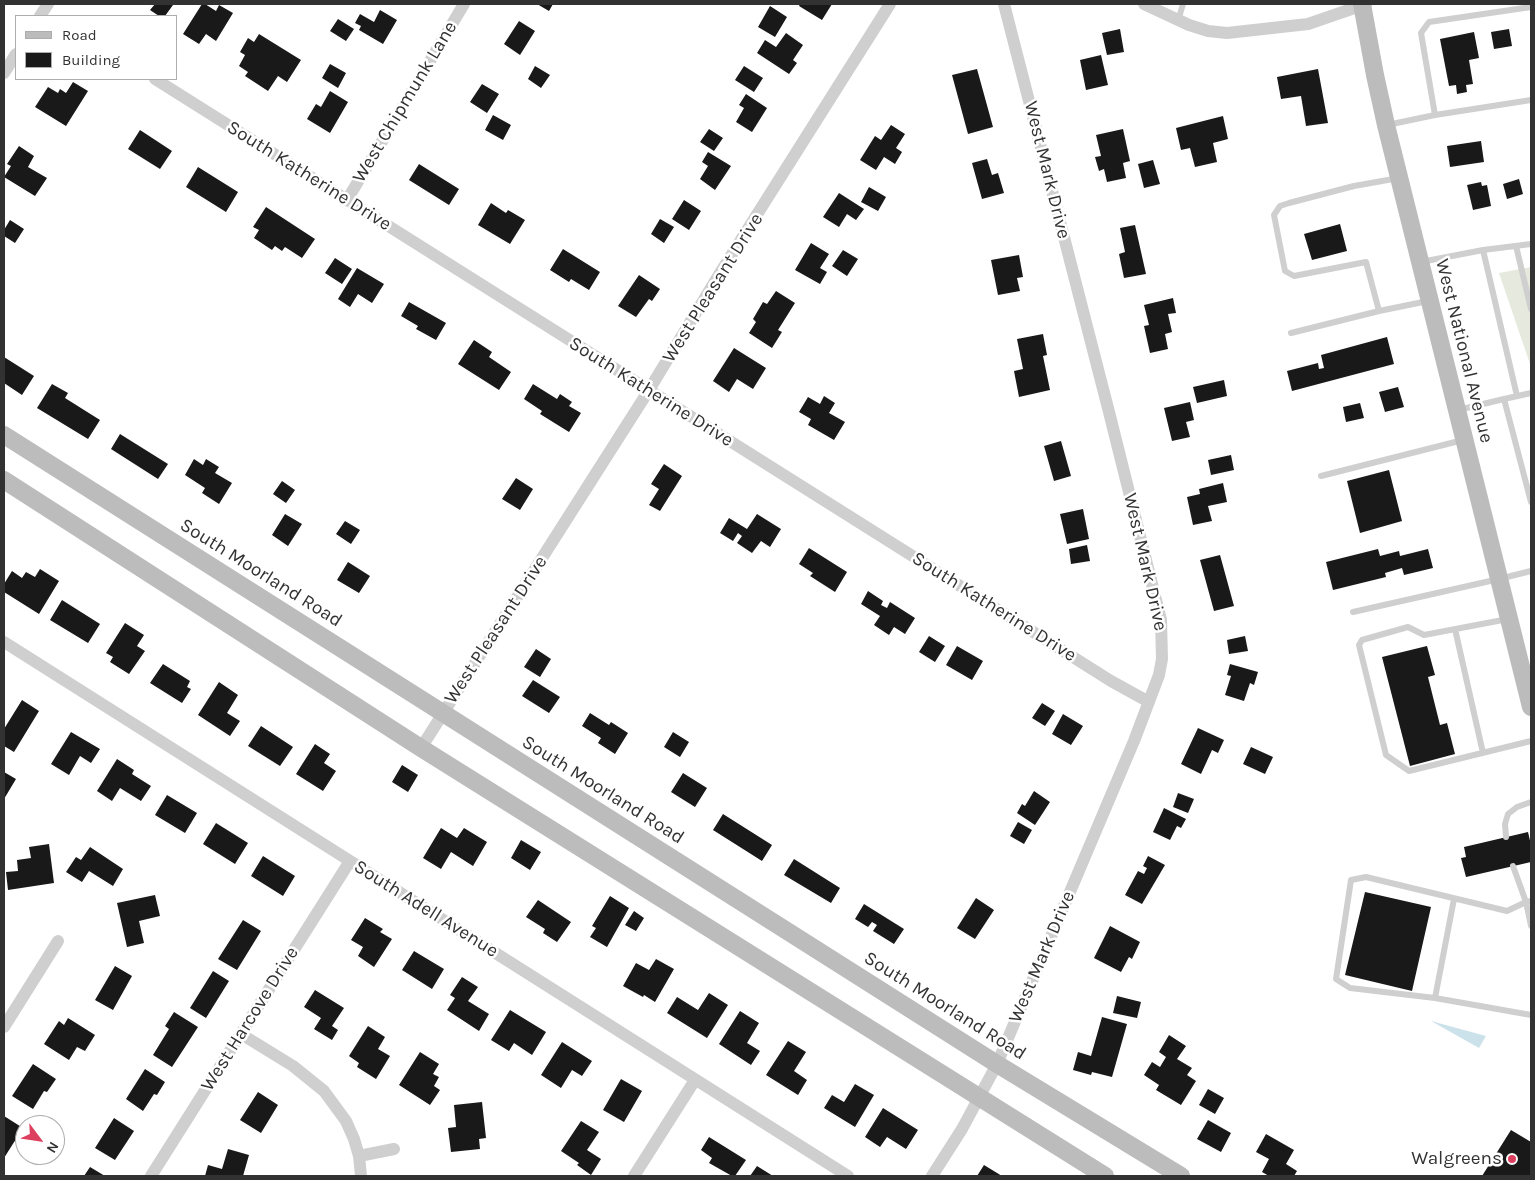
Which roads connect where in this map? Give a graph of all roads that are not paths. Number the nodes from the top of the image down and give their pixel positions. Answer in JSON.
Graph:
{"nodes":[{"id":1,"x":464,"y":4,"type":"edge"},
{"id":2,"x":890,"y":4,"type":"edge"},
{"id":3,"x":1004,"y":4,"type":"edge"},
{"id":4,"x":1144,"y":4,"type":"edge"},
{"id":5,"x":1183,"y":4,"type":"edge"},
{"id":6,"x":1363,"y":4,"type":"edge"},
{"id":7,"x":1531,"y":7,"type":"edge"},
{"id":8,"x":1178,"y":21,"type":"junction"},
{"id":9,"x":15,"y":56,"type":"edge"},
{"id":10,"x":4,"y":73,"type":"edge"},
{"id":11,"x":157,"y":80,"type":"edge"},
{"id":12,"x":1531,"y":100,"type":"edge"},
{"id":13,"x":1435,"y":115,"type":"junction"},
{"id":14,"x":1386,"y":125,"type":"junction"},
{"id":15,"x":1400,"y":178,"type":"junction"},
{"id":16,"x":347,"y":200,"type":"junction"},
{"id":17,"x":1531,"y":244,"type":"edge"},
{"id":18,"x":1516,"y":246,"type":"junction"},
{"id":19,"x":1483,"y":250,"type":"junction"},
{"id":20,"x":1420,"y":262,"type":"junction"},
{"id":21,"x":1430,"y":301,"type":"junction"},
{"id":22,"x":1531,"y":309,"type":"edge"},
{"id":23,"x":1379,"y":311,"type":"junction"},
{"id":24,"x":1290,"y":334,"type":"dead end"},
{"id":25,"x":650,"y":390,"type":"junction"},
{"id":26,"x":1531,"y":393,"type":"edge"},
{"id":27,"x":1517,"y":396,"type":"junction"},
{"id":28,"x":1504,"y":399,"type":"junction"},
{"id":29,"x":1457,"y":410,"type":"junction"},
{"id":30,"x":4,"y":435,"type":"edge"},
{"id":31,"x":1464,"y":440,"type":"junction"},
{"id":32,"x":1321,"y":476,"type":"dead end"},
{"id":33,"x":4,"y":480,"type":"edge"},
{"id":34,"x":1531,"y":502,"type":"edge"},
{"id":35,"x":1531,"y":571,"type":"edge"},
{"id":36,"x":1499,"y":579,"type":"junction"},
{"id":37,"x":1353,"y":612,"type":"dead end"},
{"id":38,"x":1509,"y":619,"type":"junction"},
{"id":39,"x":1455,"y":630,"type":"junction"},
{"id":40,"x":4,"y":643,"type":"edge"},
{"id":41,"x":1149,"y":702,"type":"junction"},
{"id":42,"x":1531,"y":707,"type":"edge"},
{"id":43,"x":443,"y":714,"type":"junction"},
{"id":44,"x":1531,"y":741,"type":"edge"},
{"id":45,"x":421,"y":748,"type":"junction"},
{"id":46,"x":1483,"y":753,"type":"junction"},
{"id":47,"x":1531,"y":802,"type":"edge"},
{"id":48,"x":1506,"y":837,"type":"dead end"},
{"id":49,"x":350,"y":861,"type":"junction"},
{"id":50,"x":1513,"y":866,"type":"dead end"},
{"id":51,"x":1454,"y":899,"type":"junction"},
{"id":52,"x":1528,"y":902,"type":"edge"},
{"id":53,"x":1531,"y":926,"type":"edge"},
{"id":54,"x":58,"y":941,"type":"dead end"},
{"id":55,"x":1435,"y":998,"type":"junction"},
{"id":56,"x":1531,"y":1015,"type":"edge"},
{"id":57,"x":4,"y":1027,"type":"edge"},
{"id":58,"x":241,"y":1034,"type":"junction"},
{"id":59,"x":997,"y":1064,"type":"junction"},
{"id":60,"x":695,"y":1080,"type":"junction"},
{"id":61,"x":980,"y":1098,"type":"junction"},
{"id":62,"x":394,"y":1149,"type":"dead end"},
{"id":63,"x":359,"y":1156,"type":"junction"},
{"id":64,"x":151,"y":1176,"type":"edge"},
{"id":65,"x":362,"y":1176,"type":"edge"},
{"id":66,"x":634,"y":1176,"type":"edge"},
{"id":67,"x":848,"y":1176,"type":"edge"},
{"id":68,"x":932,"y":1176,"type":"edge"},
{"id":69,"x":1105,"y":1176,"type":"edge"},
{"id":70,"x":1181,"y":1176,"type":"edge"}],
"edges":[{"from":1,"to":16,"type":"street","name":"West Chipmunk Lane"},
{"from":2,"to":25,"type":"street","name":"West Pleasant Drive"},
{"from":3,"to":41,"type":"street","name":"West Mark Drive"},
{"from":4,"to":8,"type":"street"},
{"from":5,"to":8,"type":"lane"},
{"from":6,"to":8,"type":"street"},
{"from":6,"to":14,"type":"main road","name":"West National Avenue"},
{"from":7,"to":13,"type":"lane"},
{"from":9,"to":10,"type":"street"},
{"from":11,"to":16,"type":"street","name":"South Katherine Drive"},
{"from":12,"to":13,"type":"lane"},
{"from":13,"to":14,"type":"lane"},
{"from":14,"to":15,"type":"main road","name":"West National Avenue"},
{"from":15,"to":20,"type":"main road","name":"West National Avenue"},
{"from":15,"to":23,"type":"lane"},
{"from":16,"to":25,"type":"street","name":"South Katherine Drive"},
{"from":17,"to":18,"type":"lane"},
{"from":18,"to":19,"type":"lane"},
{"from":18,"to":22,"type":"lane"},
{"from":19,"to":20,"type":"lane"},
{"from":19,"to":27,"type":"lane"},
{"from":20,"to":21,"type":"main road","name":"West National Avenue"},
{"from":21,"to":23,"type":"lane"},
{"from":21,"to":29,"type":"main road","name":"West National Avenue"},
{"from":23,"to":24,"type":"lane"},
{"from":25,"to":41,"type":"street","name":"South Katherine Drive"},
{"from":25,"to":43,"type":"street","name":"West Pleasant Drive"},
{"from":26,"to":27,"type":"lane"},
{"from":27,"to":28,"type":"lane"},
{"from":28,"to":29,"type":"lane"},
{"from":28,"to":34,"type":"lane"},
{"from":29,"to":31,"type":"main road","name":"West National Avenue"},
{"from":30,"to":43,"type":"main road","name":"South Moorland Road"},
{"from":31,"to":32,"type":"lane"},
{"from":31,"to":36,"type":"main road","name":"West National Avenue"},
{"from":33,"to":45,"type":"main road"},
{"from":35,"to":36,"type":"lane"},
{"from":36,"to":37,"type":"lane"},
{"from":36,"to":38,"type":"main road","name":"West National Avenue"},
{"from":38,"to":39,"type":"lane"},
{"from":38,"to":42,"type":"main road","name":"West National Avenue"},
{"from":39,"to":46,"type":"lane"},
{"from":39,"to":46,"type":"lane"},
{"from":40,"to":49,"type":"street","name":"South Adell Avenue"},
{"from":41,"to":59,"type":"street","name":"West Mark Drive"},
{"from":43,"to":45,"type":"street","name":"West Pleasant Drive"},
{"from":43,"to":59,"type":"main road","name":"South Moorland Road"},
{"from":44,"to":46,"type":"lane"},
{"from":45,"to":61,"type":"main road"},
{"from":47,"to":48,"type":"lane"},
{"from":49,"to":58,"type":"street","name":"West Harcove Drive"},
{"from":49,"to":60,"type":"street","name":"South Adell Avenue"},
{"from":50,"to":52,"type":"lane"},
{"from":51,"to":52,"type":"lane"},
{"from":51,"to":55,"type":"lane"},
{"from":51,"to":55,"type":"lane"},
{"from":52,"to":53,"type":"lane"},
{"from":54,"to":57,"type":"street"},
{"from":55,"to":56,"type":"lane"},
{"from":58,"to":63,"type":"street"},
{"from":58,"to":64,"type":"street","name":"West Harcove Drive"},
{"from":59,"to":61,"type":"street","name":"West Mark Drive"},
{"from":59,"to":70,"type":"main road","name":"South Moorland Road"},
{"from":60,"to":66,"type":"street"},
{"from":60,"to":67,"type":"street","name":"South Adell Avenue"},
{"from":61,"to":68,"type":"street","name":"West Mark Drive"},
{"from":61,"to":69,"type":"main road"},
{"from":62,"to":63,"type":"street"},
{"from":63,"to":65,"type":"street"}]}
